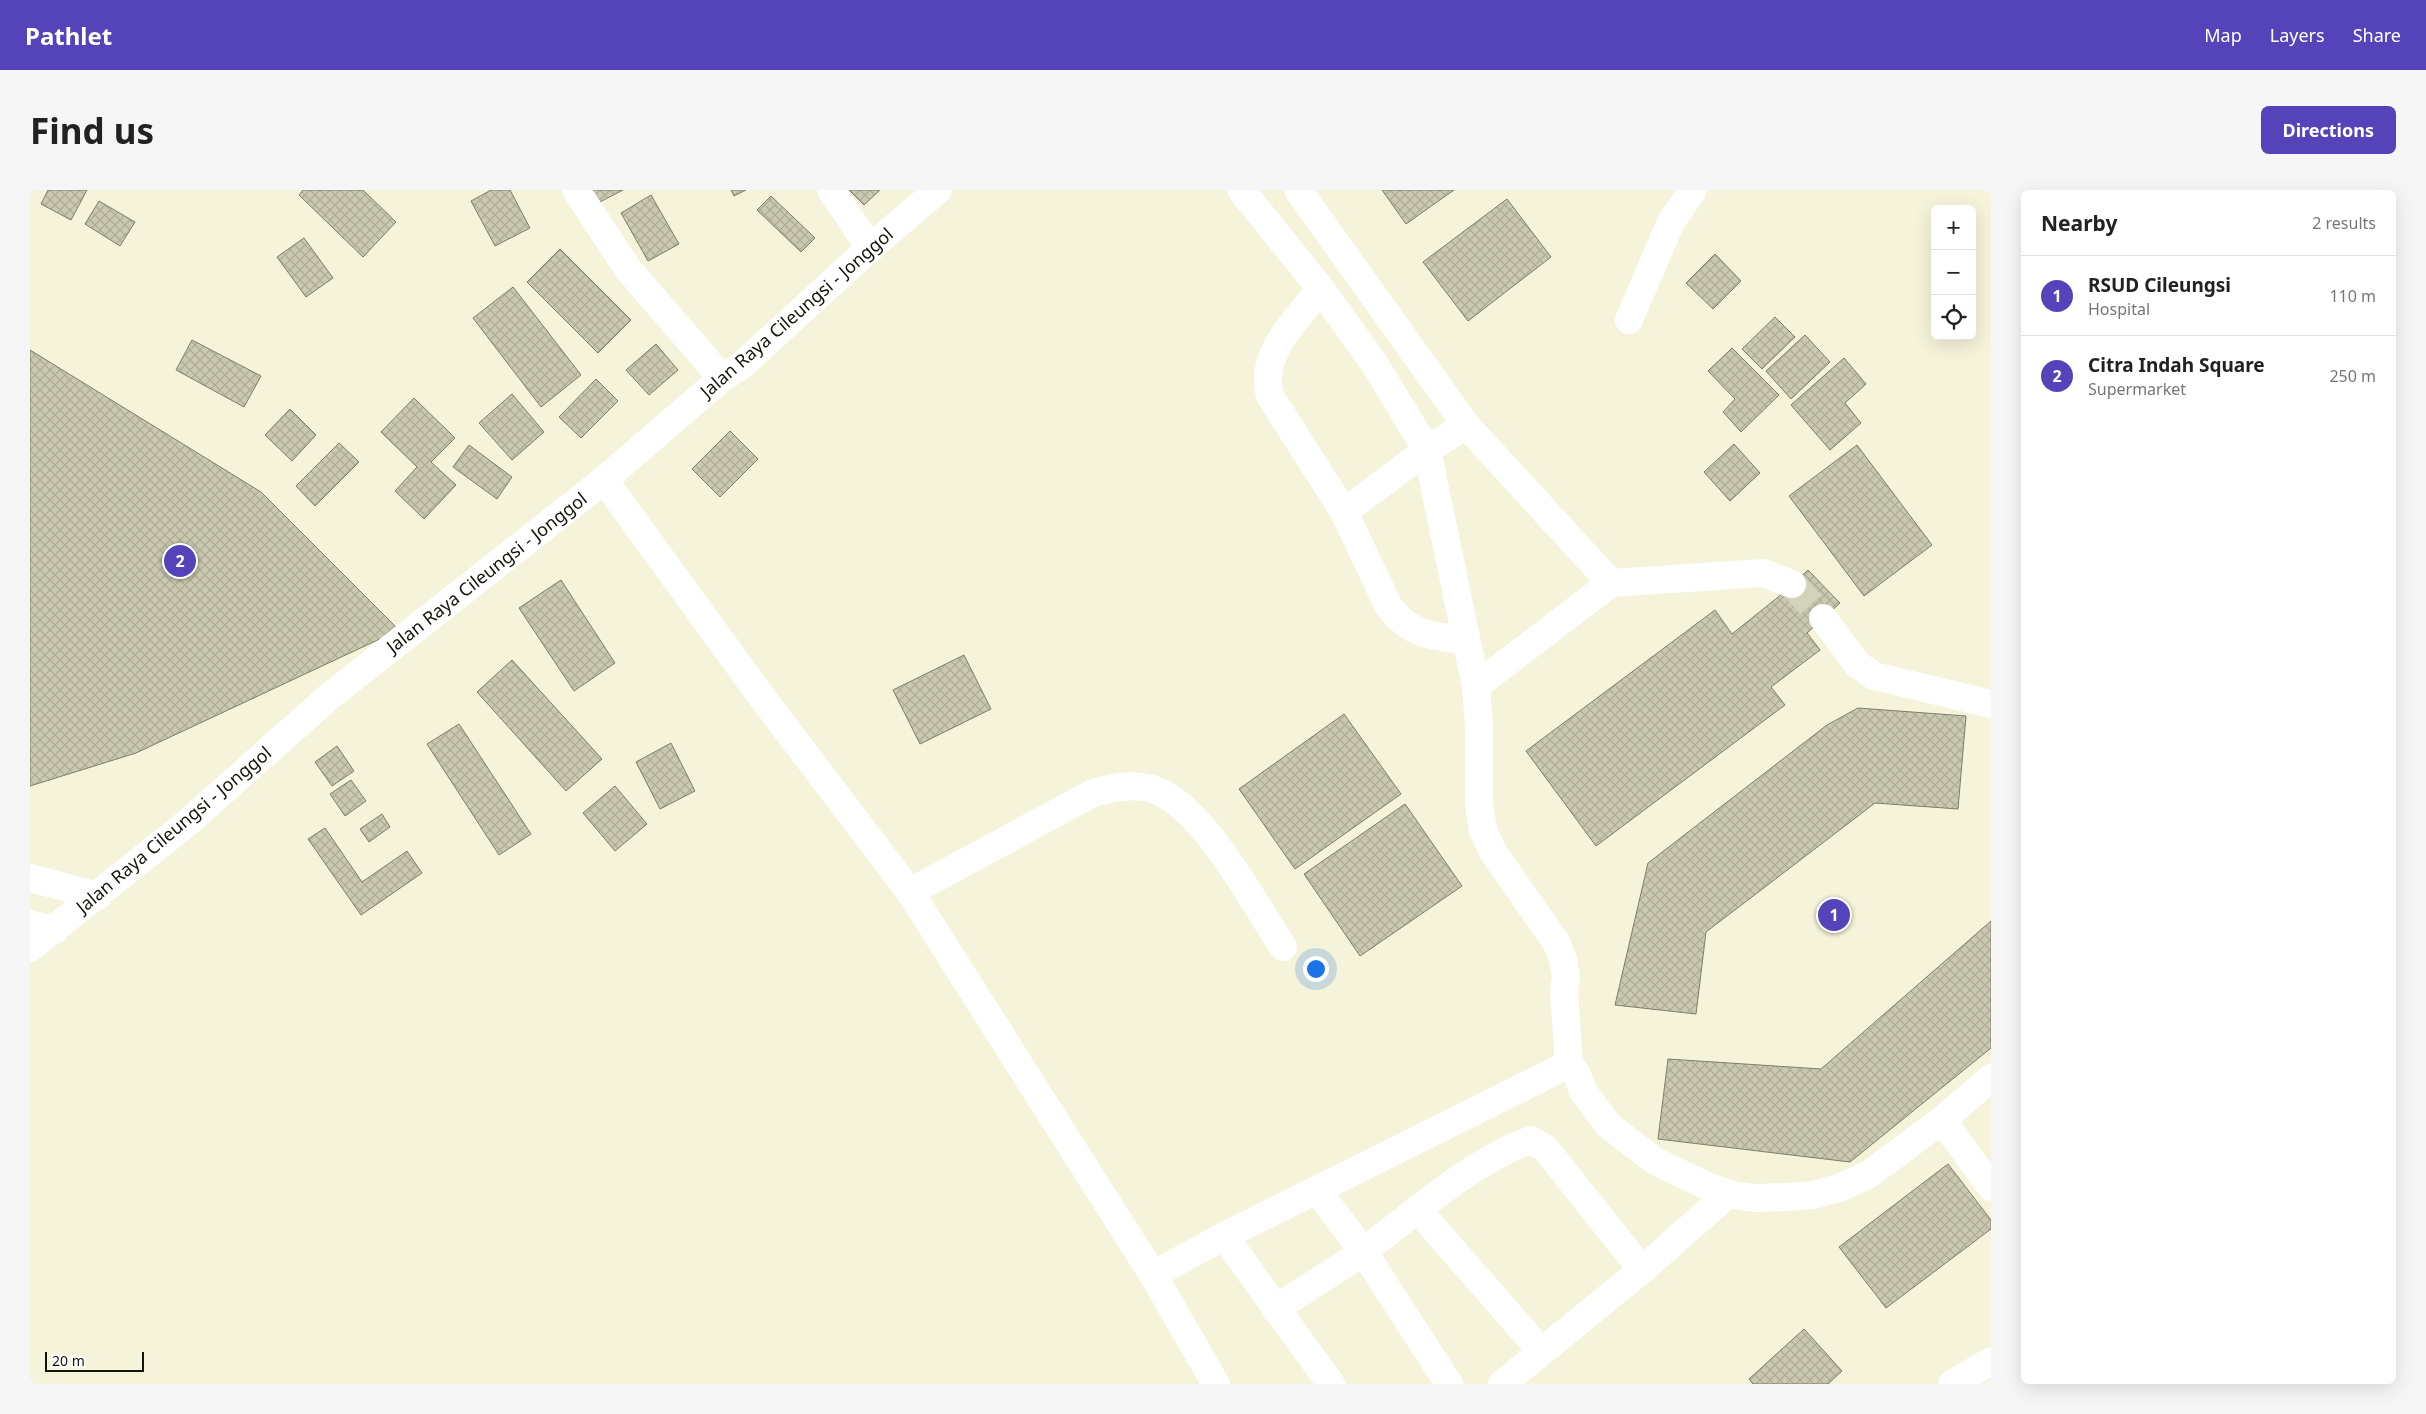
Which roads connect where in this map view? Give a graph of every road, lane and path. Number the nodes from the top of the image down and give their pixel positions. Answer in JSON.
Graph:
{"nodes":[{"id":1,"x":576,"y":190,"type":"edge"},
{"id":2,"x":830,"y":190,"type":"edge"},
{"id":3,"x":938,"y":190,"type":"edge"},
{"id":4,"x":1241,"y":190,"type":"edge"},
{"id":5,"x":1298,"y":190,"type":"edge"},
{"id":6,"x":1693,"y":190,"type":"edge"},
{"id":7,"x":870,"y":248,"type":"junction"},
{"id":8,"x":1321,"y":290,"type":"junction"},
{"id":9,"x":1629,"y":320,"type":"dead end"},
{"id":10,"x":722,"y":378,"type":"junction"},
{"id":11,"x":1466,"y":424,"type":"junction"},
{"id":12,"x":1427,"y":450,"type":"junction"},
{"id":13,"x":604,"y":480,"type":"junction"},
{"id":14,"x":1344,"y":512,"type":"junction"},
{"id":15,"x":1611,"y":583,"type":"junction"},
{"id":16,"x":1792,"y":584,"type":"tunnel mouth"},
{"id":17,"x":1823,"y":618,"type":"tunnel mouth"},
{"id":18,"x":1466,"y":640,"type":"junction"},
{"id":19,"x":1476,"y":686,"type":"junction"},
{"id":20,"x":1991,"y":704,"type":"edge"},
{"id":21,"x":30,"y":878,"type":"edge"},
{"id":22,"x":910,"y":892,"type":"junction"},
{"id":23,"x":98,"y":896,"type":"junction"},
{"id":24,"x":42,"y":927,"type":"edge"},
{"id":25,"x":1283,"y":947,"type":"dead end"},
{"id":26,"x":30,"y":948,"type":"edge"},
{"id":27,"x":1569,"y":1064,"type":"junction"},
{"id":28,"x":1991,"y":1078,"type":"edge"},
{"id":29,"x":1942,"y":1120,"type":"junction"},
{"id":30,"x":1991,"y":1187,"type":"edge"},
{"id":31,"x":1317,"y":1190,"type":"junction"},
{"id":32,"x":1728,"y":1194,"type":"junction"},
{"id":33,"x":1417,"y":1209,"type":"junction"},
{"id":34,"x":1224,"y":1236,"type":"junction"},
{"id":35,"x":1363,"y":1251,"type":"junction"},
{"id":36,"x":1642,"y":1270,"type":"junction"},
{"id":37,"x":1153,"y":1274,"type":"junction"},
{"id":38,"x":1275,"y":1309,"type":"junction"},
{"id":39,"x":1541,"y":1351,"type":"junction"},
{"id":40,"x":1991,"y":1361,"type":"edge"},
{"id":41,"x":1216,"y":1384,"type":"edge"},
{"id":42,"x":1330,"y":1384,"type":"edge"},
{"id":43,"x":1449,"y":1384,"type":"edge"},
{"id":44,"x":1502,"y":1384,"type":"edge"},
{"id":45,"x":1952,"y":1384,"type":"edge"}],
"edges":[{"from":1,"to":10,"type":"street"},
{"from":2,"to":7,"type":"street"},
{"from":3,"to":7,"type":"street","name":"Jalan Raya Cileungsi - Jonggol"},
{"from":4,"to":8,"type":"street"},
{"from":5,"to":11,"type":"street"},
{"from":6,"to":9,"type":"street"},
{"from":7,"to":10,"type":"street","name":"Jalan Raya Cileungsi - Jonggol"},
{"from":8,"to":12,"type":"street"},
{"from":8,"to":14,"type":"street"},
{"from":10,"to":13,"type":"street","name":"Jalan Raya Cileungsi - Jonggol"},
{"from":11,"to":12,"type":"street"},
{"from":11,"to":15,"type":"street"},
{"from":12,"to":14,"type":"street"},
{"from":12,"to":18,"type":"street"},
{"from":13,"to":22,"type":"street"},
{"from":13,"to":23,"type":"street","name":"Jalan Raya Cileungsi - Jonggol"},
{"from":14,"to":18,"type":"street"},
{"from":15,"to":16,"type":"street"},
{"from":15,"to":19,"type":"street"},
{"from":17,"to":20,"type":"street"},
{"from":18,"to":19,"type":"street"},
{"from":19,"to":27,"type":"street"},
{"from":21,"to":23,"type":"street"},
{"from":22,"to":25,"type":"street"},
{"from":22,"to":37,"type":"street"},
{"from":23,"to":24,"type":"street","name":"Jalan Raya Cileungsi - Jonggol"},
{"from":24,"to":26,"type":"street","name":"Jalan Raya Cileungsi - Jonggol"},
{"from":27,"to":31,"type":"street"},
{"from":27,"to":32,"type":"street"},
{"from":28,"to":29,"type":"street"},
{"from":29,"to":30,"type":"street"},
{"from":29,"to":32,"type":"street"},
{"from":31,"to":34,"type":"street"},
{"from":31,"to":35,"type":"street"},
{"from":32,"to":36,"type":"street"},
{"from":33,"to":35,"type":"street"},
{"from":33,"to":36,"type":"street"},
{"from":33,"to":39,"type":"street"},
{"from":34,"to":37,"type":"street"},
{"from":34,"to":38,"type":"street"},
{"from":35,"to":38,"type":"street"},
{"from":35,"to":43,"type":"street"},
{"from":36,"to":39,"type":"street"},
{"from":37,"to":41,"type":"street"},
{"from":38,"to":42,"type":"street"},
{"from":39,"to":44,"type":"street"},
{"from":40,"to":45,"type":"street"}]}
